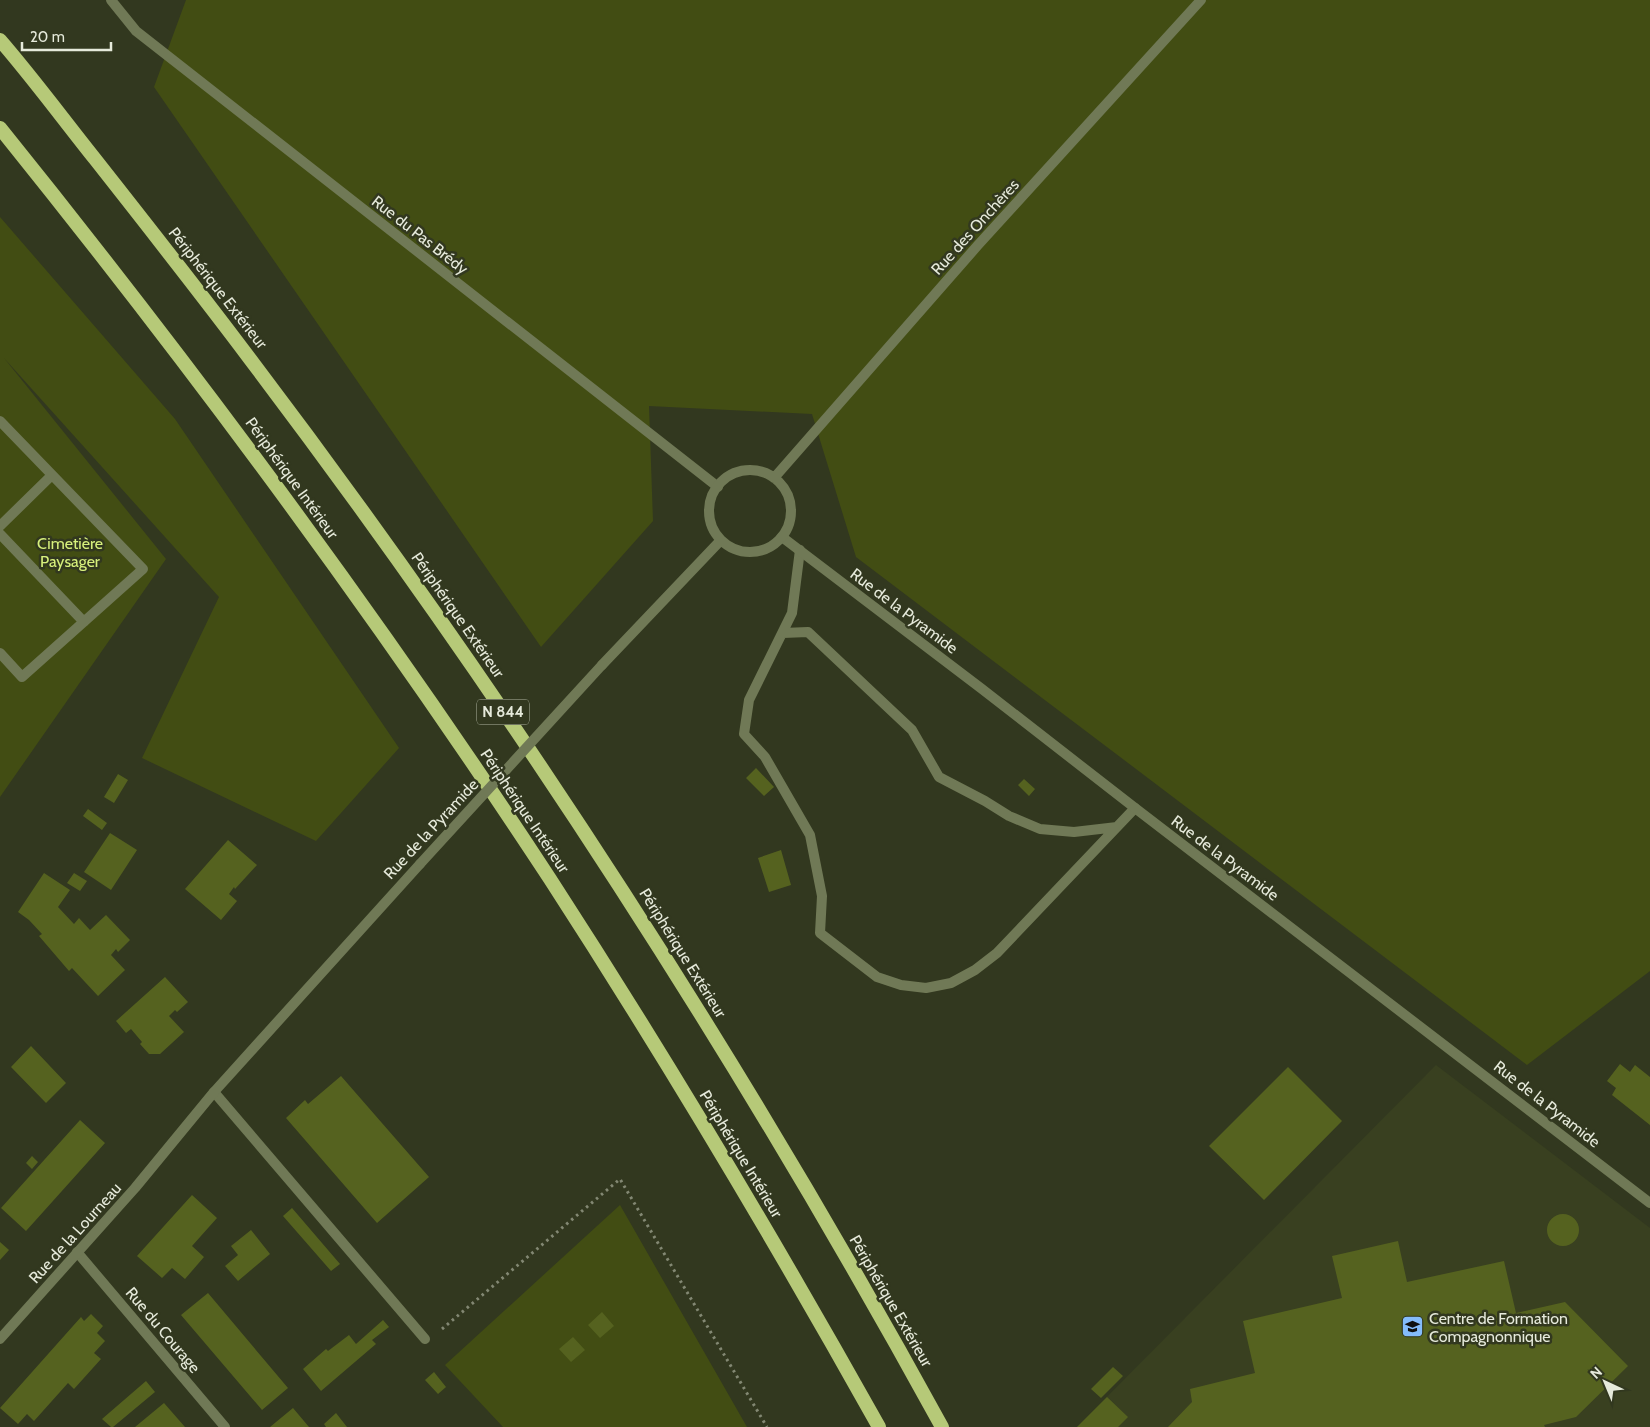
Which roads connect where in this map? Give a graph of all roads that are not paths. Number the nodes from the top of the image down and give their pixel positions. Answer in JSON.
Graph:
{"nodes":[{"id":1,"x":111,"y":0,"type":"edge"},
{"id":2,"x":1201,"y":0,"type":"edge"},
{"id":3,"x":0,"y":40,"type":"edge"},
{"id":4,"x":0,"y":128,"type":"edge"},
{"id":5,"x":0,"y":421,"type":"edge"},
{"id":6,"x":52,"y":475,"type":"junction"},
{"id":7,"x":774,"y":478,"type":"junction"},
{"id":8,"x":718,"y":487,"type":"junction"},
{"id":9,"x":0,"y":526,"type":"edge"},
{"id":10,"x":0,"y":534,"type":"edge"},
{"id":11,"x":782,"y":537,"type":"junction"},
{"id":12,"x":721,"y":540,"type":"junction"},
{"id":13,"x":800,"y":550,"type":"junction"},
{"id":14,"x":84,"y":622,"type":"junction"},
{"id":15,"x":783,"y":633,"type":"junction"},
{"id":16,"x":0,"y":653,"type":"edge"},
{"id":17,"x":1135,"y":808,"type":"junction"},
{"id":18,"x":1117,"y":826,"type":"junction"},
{"id":19,"x":214,"y":1092,"type":"junction"},
{"id":20,"x":169,"y":1145,"type":"joint"},
{"id":21,"x":1650,"y":1203,"type":"edge"},
{"id":22,"x":77,"y":1252,"type":"junction"},
{"id":23,"x":0,"y":1339,"type":"edge"},
{"id":24,"x":425,"y":1339,"type":"road end"},
{"id":25,"x":225,"y":1427,"type":"edge"},
{"id":26,"x":879,"y":1427,"type":"edge"},
{"id":27,"x":942,"y":1427,"type":"edge"}],
"edges":[{"from":1,"to":8,"type":"street","name":"Rue du Pas Brédy"},
{"from":2,"to":7,"type":"street","name":"Rue des Onchères"},
{"from":3,"to":27,"type":"highway","name":"Périphérique Extérieur","number":"N 844"},
{"from":4,"to":26,"type":"highway","name":"Périphérique Intérieur"},
{"from":5,"to":6,"type":"street"},
{"from":6,"to":9,"type":"street"},
{"from":6,"to":14,"type":"street"},
{"from":7,"to":8,"type":"street"},
{"from":7,"to":11,"type":"street"},
{"from":8,"to":12,"type":"street"},
{"from":10,"to":14,"type":"street"},
{"from":11,"to":12,"type":"street"},
{"from":11,"to":13,"type":"street","name":"Rue de la Pyramide"},
{"from":12,"to":19,"type":"street","name":"Rue de la Pyramide","bridge":true},
{"from":13,"to":15,"type":"street"},
{"from":13,"to":17,"type":"street","name":"Rue de la Pyramide"},
{"from":14,"to":16,"type":"street"},
{"from":15,"to":18,"type":"street"},
{"from":15,"to":18,"type":"street"},
{"from":17,"to":18,"type":"street"},
{"from":17,"to":21,"type":"street","name":"Rue de la Pyramide"},
{"from":19,"to":20,"type":"street","name":"Rue de la Pyramide"},
{"from":19,"to":24,"type":"street"},
{"from":20,"to":22,"type":"street","name":"Rue de la Lourneau"},
{"from":22,"to":23,"type":"street","name":"Rue de la Lourneau"},
{"from":22,"to":25,"type":"street","name":"Rue du Courage"}]}
